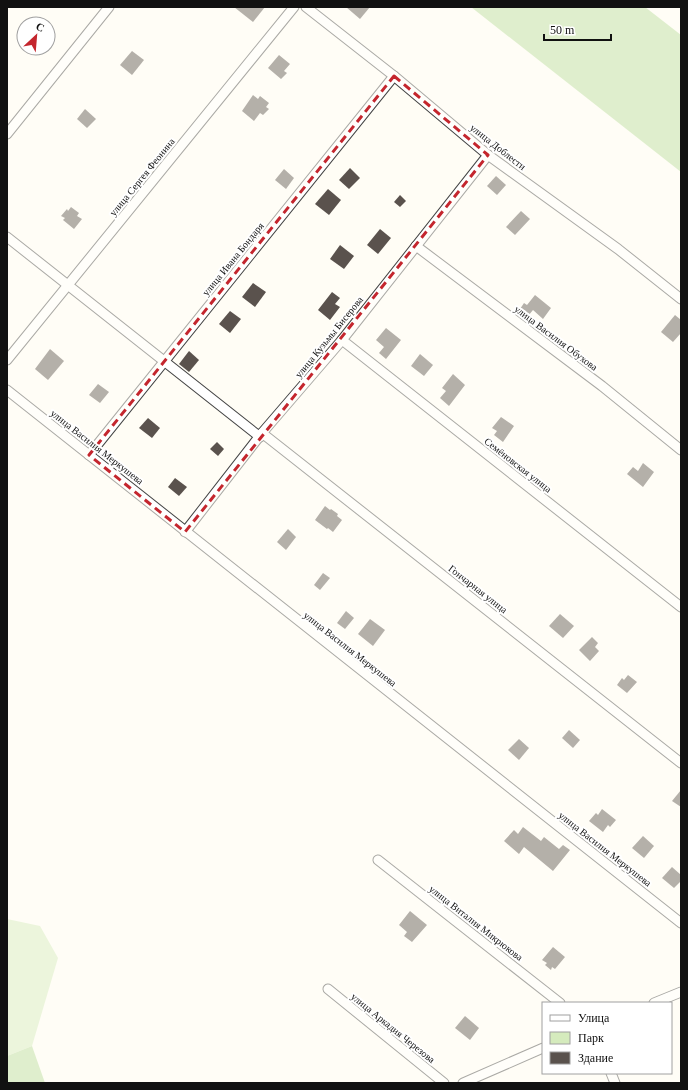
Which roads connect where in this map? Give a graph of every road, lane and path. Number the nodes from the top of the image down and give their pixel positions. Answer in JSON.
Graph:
{"nodes":[{"id":1,"x":109,"y":7,"type":"edge"},
{"id":2,"x":294,"y":7,"type":"edge"},
{"id":3,"x":306,"y":7,"type":"edge"},
{"id":4,"x":394,"y":76,"type":"junction"},
{"id":5,"x":7,"y":134,"type":"edge"},
{"id":6,"x":488,"y":154,"type":"junction"},
{"id":7,"x":7,"y":237,"type":"edge"},
{"id":8,"x":416,"y":246,"type":"junction"},
{"id":9,"x":68,"y":285,"type":"junction"},
{"id":10,"x":681,"y":299,"type":"edge"},
{"id":11,"x":342,"y":340,"type":"junction"},
{"id":12,"x":7,"y":360,"type":"edge"},
{"id":13,"x":164,"y":362,"type":"junction"},
{"id":14,"x":7,"y":390,"type":"edge"},
{"id":15,"x":261,"y":435,"type":"junction"},
{"id":16,"x":681,"y":450,"type":"edge"},
{"id":17,"x":89,"y":455,"type":"junction"},
{"id":18,"x":185,"y":532,"type":"junction"},
{"id":19,"x":681,"y":607,"type":"edge"},
{"id":20,"x":681,"y":763,"type":"edge"},
{"id":21,"x":378,"y":860,"type":"dead end"},
{"id":22,"x":681,"y":923,"type":"edge"},
{"id":23,"x":328,"y":989,"type":"dead end"},
{"id":24,"x":681,"y":992,"type":"edge"},
{"id":25,"x":559,"y":1002,"type":"edge"},
{"id":26,"x":656,"y":1002,"type":"edge"},
{"id":27,"x":542,"y":1048,"type":"edge"},
{"id":28,"x":444,"y":1083,"type":"edge"},
{"id":29,"x":463,"y":1083,"type":"edge"}],
"edges":[{"from":1,"to":5,"type":"street"},
{"from":2,"to":9,"type":"street","name":"улица Сергея Феонина"},
{"from":3,"to":4,"type":"street","name":"улица Доблести"},
{"from":4,"to":6,"type":"street","name":"улица Доблести"},
{"from":4,"to":13,"type":"street","name":"улица Ивана Бондаря"},
{"from":6,"to":8,"type":"street","name":"улица Кузьмы Бисерова"},
{"from":6,"to":10,"type":"street","name":"улица Доблести"},
{"from":7,"to":9,"type":"street","name":"Гончарная улица"},
{"from":8,"to":11,"type":"street","name":"улица Кузьмы Бисерова"},
{"from":8,"to":16,"type":"street","name":"улица Василия Обухова"},
{"from":9,"to":12,"type":"street","name":"улица Сергея Феонина"},
{"from":9,"to":13,"type":"street","name":"Гончарная улица"},
{"from":11,"to":15,"type":"street","name":"улица Кузьмы Бисерова"},
{"from":11,"to":19,"type":"street","name":"Семёновская улица"},
{"from":13,"to":15,"type":"street","name":"Гончарная улица"},
{"from":13,"to":17,"type":"street","name":"улица Ивана Бондаря"},
{"from":14,"to":17,"type":"street","name":"улица Василия Меркушева"},
{"from":15,"to":18,"type":"street","name":"улица Кузьмы Бисерова"},
{"from":15,"to":20,"type":"street","name":"Гончарная улица"},
{"from":17,"to":18,"type":"street","name":"улица Василия Меркушева"},
{"from":18,"to":22,"type":"street","name":"улица Василия Меркушева"},
{"from":21,"to":25,"type":"street","name":"улица Виталия Микрюкова"},
{"from":23,"to":28,"type":"street","name":"улица Аркадия Черезова"},
{"from":24,"to":26,"type":"street"},
{"from":27,"to":29,"type":"street"}]}
